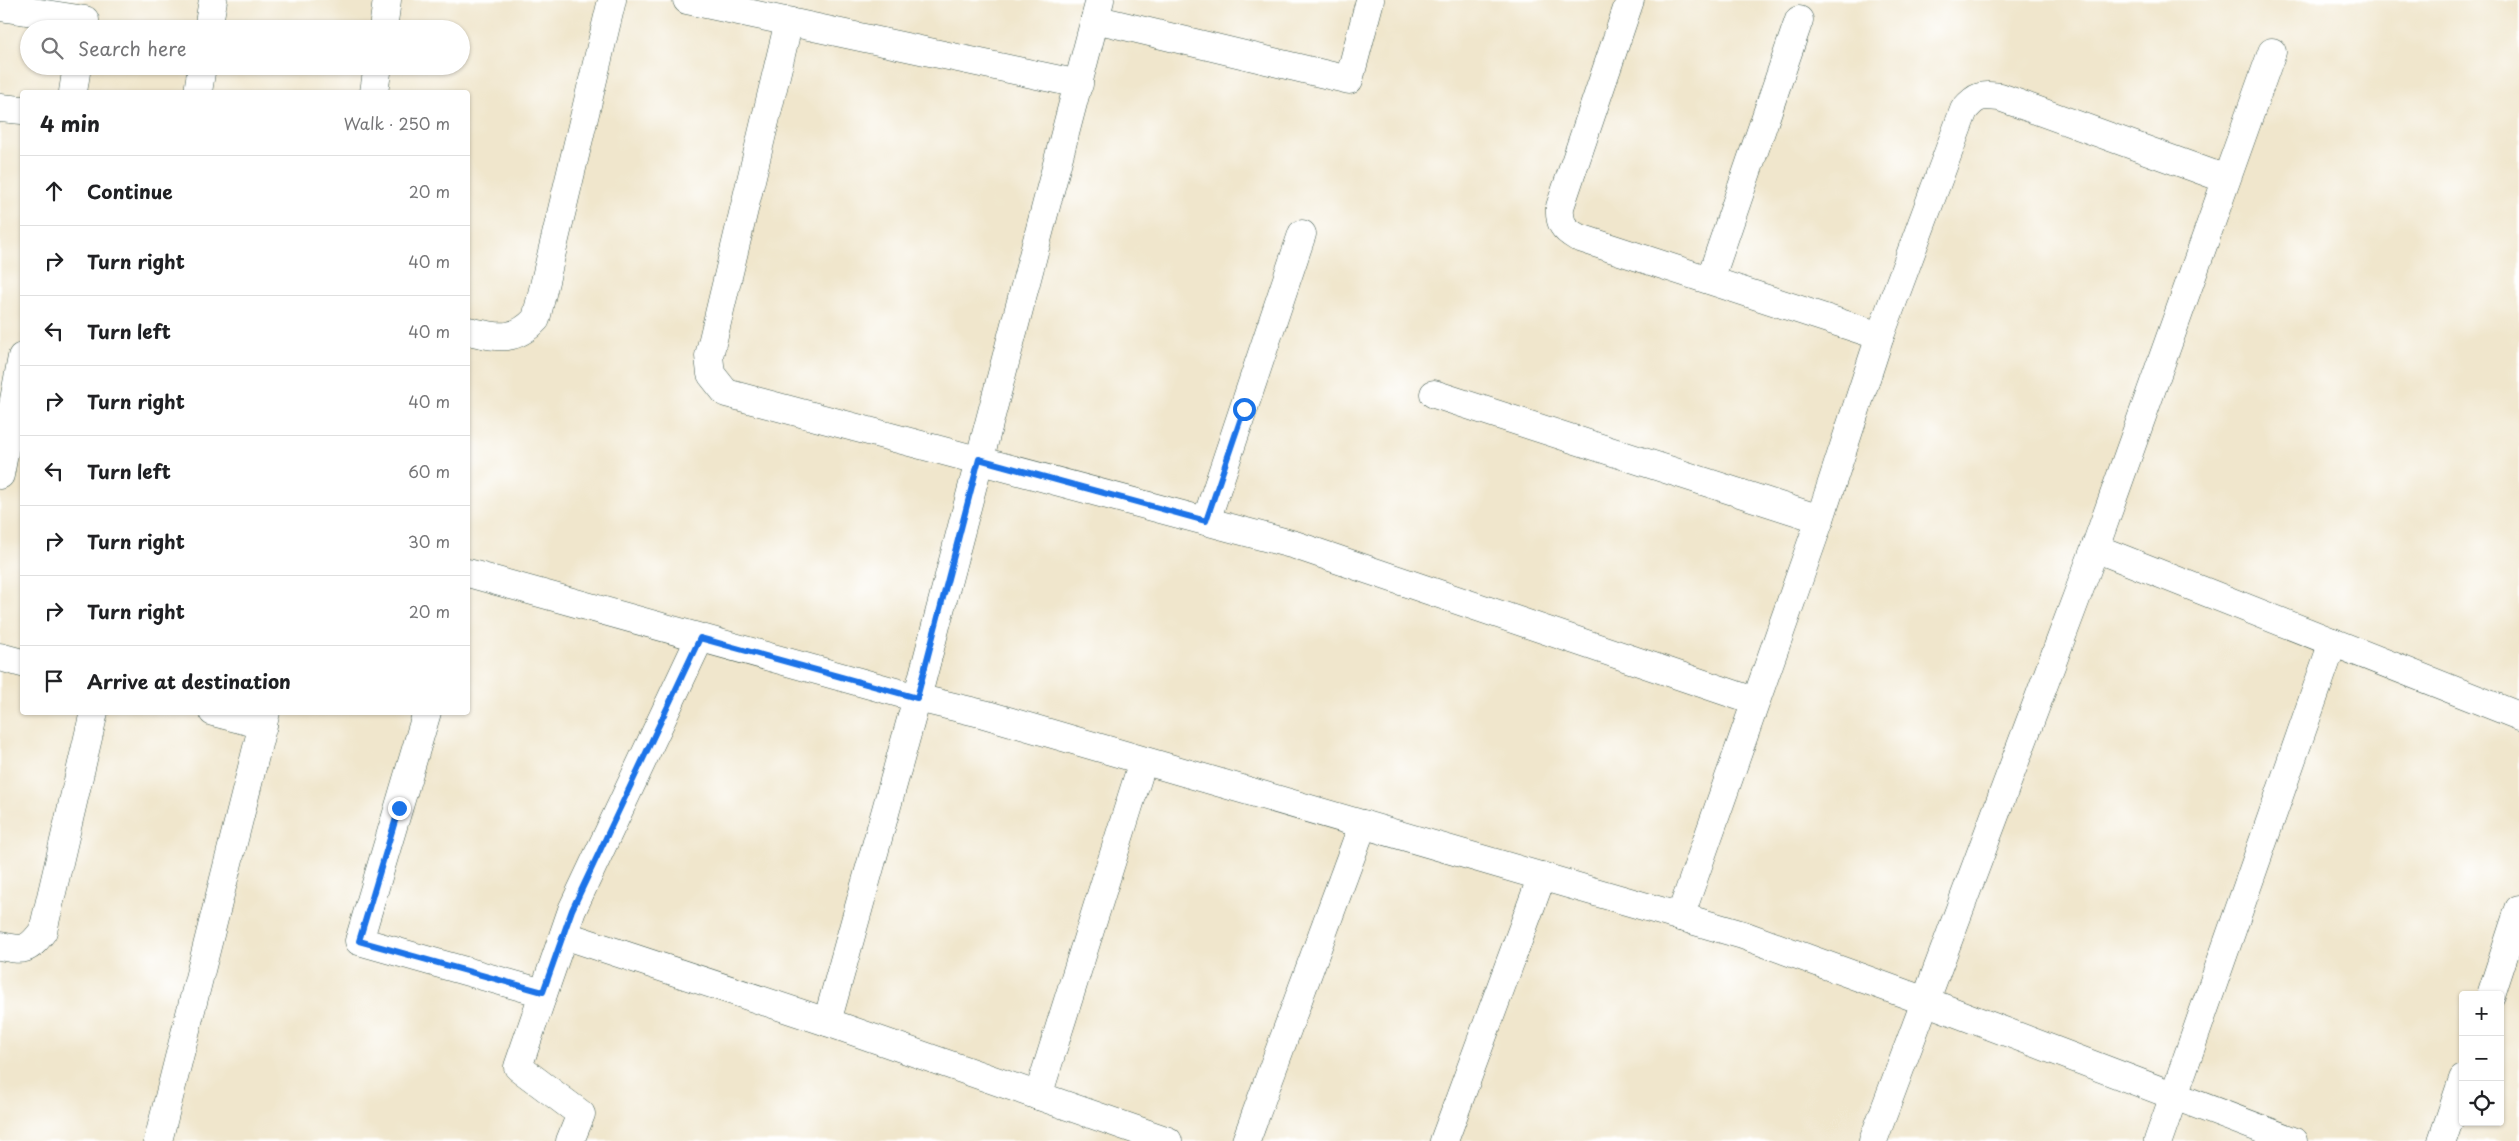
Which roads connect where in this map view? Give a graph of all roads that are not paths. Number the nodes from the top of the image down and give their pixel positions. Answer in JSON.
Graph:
{"nodes":[{"id":1,"x":213,"y":0,"type":"edge"},
{"id":2,"x":387,"y":0,"type":"edge"},
{"id":3,"x":612,"y":0,"type":"edge"},
{"id":4,"x":687,"y":0,"type":"edge"},
{"id":5,"x":1370,"y":0,"type":"edge"},
{"id":6,"x":1630,"y":0,"type":"edge"},
{"id":7,"x":0,"y":7,"type":"edge"},
{"id":8,"x":1098,"y":10,"type":"edge"},
{"id":9,"x":86,"y":16,"type":"edge"},
{"id":10,"x":210,"y":20,"type":"edge"},
{"id":11,"x":384,"y":20,"type":"edge"},
{"id":12,"x":1799,"y":20,"type":"dead end"},
{"id":13,"x":789,"y":21,"type":"junction"},
{"id":14,"x":2272,"y":52,"type":"dead end"},
{"id":15,"x":76,"y":75,"type":"edge"},
{"id":16,"x":201,"y":75,"type":"edge"},
{"id":17,"x":377,"y":75,"type":"edge"},
{"id":18,"x":1079,"y":84,"type":"junction"},
{"id":19,"x":73,"y":90,"type":"edge"},
{"id":20,"x":198,"y":90,"type":"edge"},
{"id":21,"x":374,"y":90,"type":"edge"},
{"id":22,"x":0,"y":108,"type":"edge"},
{"id":23,"x":20,"y":110,"type":"edge"},
{"id":24,"x":2226,"y":179,"type":"junction"},
{"id":25,"x":1302,"y":234,"type":"dead end"},
{"id":26,"x":1710,"y":280,"type":"junction"},
{"id":27,"x":470,"y":331,"type":"edge"},
{"id":28,"x":1880,"y":336,"type":"junction"},
{"id":29,"x":20,"y":368,"type":"edge"},
{"id":30,"x":1434,"y":394,"type":"dead end"},
{"id":31,"x":979,"y":459,"type":"junction"},
{"id":32,"x":0,"y":475,"type":"edge"},
{"id":33,"x":1820,"y":519,"type":"junction"},
{"id":34,"x":1206,"y":521,"type":"junction"},
{"id":35,"x":2095,"y":548,"type":"junction"},
{"id":36,"x":470,"y":575,"type":"edge"},
{"id":37,"x":700,"y":638,"type":"junction"},
{"id":38,"x":2334,"y":642,"type":"junction"},
{"id":39,"x":0,"y":657,"type":"edge"},
{"id":40,"x":20,"y":662,"type":"edge"},
{"id":41,"x":917,"y":698,"type":"junction"},
{"id":42,"x":1754,"y":701,"type":"junction"},
{"id":43,"x":93,"y":715,"type":"edge"},
{"id":44,"x":235,"y":715,"type":"edge"},
{"id":45,"x":426,"y":715,"type":"edge"},
{"id":46,"x":2519,"y":716,"type":"edge"},
{"id":47,"x":264,"y":719,"type":"edge"},
{"id":48,"x":1143,"y":761,"type":"junction"},
{"id":49,"x":1362,"y":824,"type":"junction"},
{"id":50,"x":1542,"y":876,"type":"junction"},
{"id":51,"x":2519,"y":909,"type":"edge"},
{"id":52,"x":1680,"y":917,"type":"junction"},
{"id":53,"x":564,"y":935,"type":"junction"},
{"id":54,"x":0,"y":946,"type":"edge"},
{"id":55,"x":2492,"y":991,"type":"edge"},
{"id":56,"x":543,"y":992,"type":"junction"},
{"id":57,"x":1925,"y":1001,"type":"junction"},
{"id":58,"x":827,"y":1022,"type":"junction"},
{"id":59,"x":2462,"y":1081,"type":"edge"},
{"id":60,"x":1038,"y":1096,"type":"junction"},
{"id":61,"x":2174,"y":1096,"type":"junction"},
{"id":62,"x":158,"y":1141,"type":"edge"},
{"id":63,"x":570,"y":1141,"type":"edge"},
{"id":64,"x":1168,"y":1141,"type":"edge"},
{"id":65,"x":1246,"y":1141,"type":"edge"},
{"id":66,"x":1444,"y":1141,"type":"edge"},
{"id":67,"x":1873,"y":1141,"type":"edge"},
{"id":68,"x":2158,"y":1141,"type":"edge"},
{"id":69,"x":2294,"y":1141,"type":"edge"},
{"id":70,"x":2442,"y":1141,"type":"edge"}],
"edges":[{"from":1,"to":10,"type":"street"},
{"from":2,"to":11,"type":"street"},
{"from":3,"to":27,"type":"street"},
{"from":4,"to":13,"type":"street"},
{"from":5,"to":8,"type":"street"},
{"from":6,"to":26,"type":"street"},
{"from":7,"to":9,"type":"street"},
{"from":8,"to":18,"type":"street"},
{"from":12,"to":26,"type":"street"},
{"from":13,"to":18,"type":"street"},
{"from":13,"to":31,"type":"street"},
{"from":14,"to":24,"type":"street"},
{"from":15,"to":19,"type":"street"},
{"from":16,"to":20,"type":"street"},
{"from":17,"to":21,"type":"street"},
{"from":18,"to":31,"type":"street"},
{"from":22,"to":23,"type":"street"},
{"from":24,"to":28,"type":"street"},
{"from":24,"to":35,"type":"street"},
{"from":25,"to":34,"type":"street"},
{"from":26,"to":28,"type":"street"},
{"from":28,"to":33,"type":"street"},
{"from":29,"to":32,"type":"street"},
{"from":30,"to":33,"type":"street"},
{"from":31,"to":34,"type":"street"},
{"from":31,"to":41,"type":"street"},
{"from":33,"to":42,"type":"street"},
{"from":34,"to":42,"type":"street"},
{"from":35,"to":38,"type":"street"},
{"from":35,"to":57,"type":"street"},
{"from":36,"to":37,"type":"street"},
{"from":37,"to":41,"type":"street"},
{"from":37,"to":53,"type":"street"},
{"from":38,"to":46,"type":"street"},
{"from":38,"to":61,"type":"street"},
{"from":39,"to":40,"type":"street"},
{"from":41,"to":48,"type":"street"},
{"from":41,"to":58,"type":"street"},
{"from":42,"to":52,"type":"street"},
{"from":43,"to":54,"type":"street"},
{"from":44,"to":47,"type":"street"},
{"from":45,"to":56,"type":"street"},
{"from":47,"to":62,"type":"street"},
{"from":48,"to":49,"type":"street"},
{"from":48,"to":60,"type":"street"},
{"from":49,"to":50,"type":"street"},
{"from":49,"to":65,"type":"street"},
{"from":50,"to":52,"type":"street"},
{"from":50,"to":66,"type":"street"},
{"from":51,"to":55,"type":"street"},
{"from":52,"to":57,"type":"street"},
{"from":53,"to":56,"type":"street"},
{"from":53,"to":58,"type":"street"},
{"from":56,"to":63,"type":"street"},
{"from":57,"to":61,"type":"street"},
{"from":57,"to":67,"type":"street"},
{"from":58,"to":60,"type":"street"},
{"from":59,"to":70,"type":"street"},
{"from":60,"to":64,"type":"street"},
{"from":61,"to":68,"type":"street"},
{"from":61,"to":69,"type":"street"}]}
